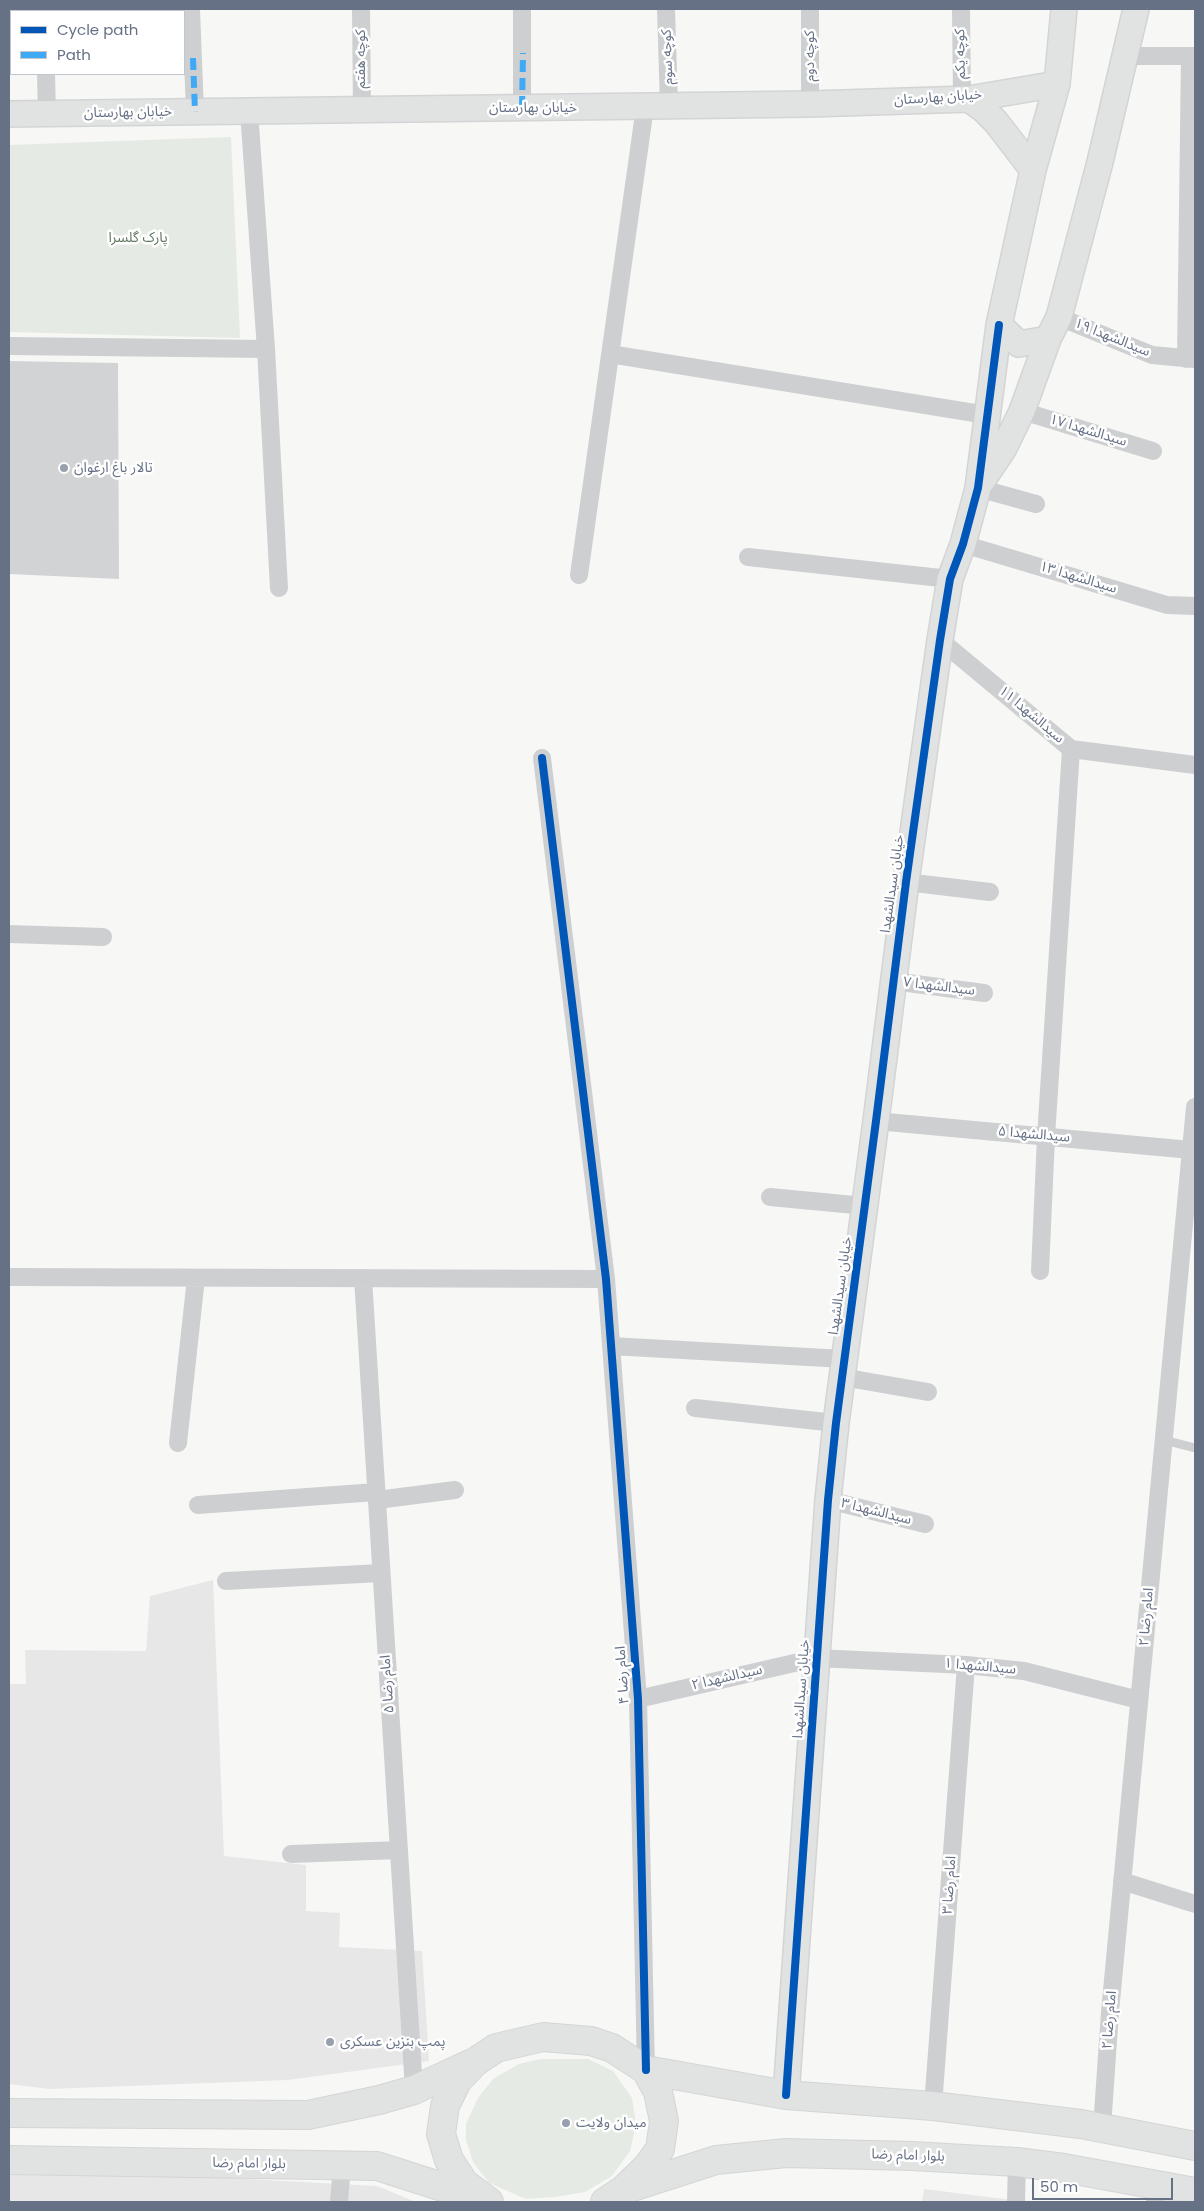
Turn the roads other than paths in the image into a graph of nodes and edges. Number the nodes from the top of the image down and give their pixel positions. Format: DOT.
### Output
graph roads {
  1 [pos="191,9"];
  2 [pos="361,9"];
  3 [pos="522,9"];
  4 [pos="666,9"];
  5 [pos="810,9"];
  6 [pos="961,9"];
  7 [pos="1064,9"];
  8 [pos="1136,9"];
  9 [pos="1125,56"];
  10 [pos="1193,56"];
  11 [pos="46,75"];
  12 [pos="1056,84"];
  13 [pos="966,99"];
  14 [pos="810,104"];
  15 [pos="657,106"];
  16 [pos="522,108"];
  17 [pos="362,109"];
  18 [pos="249,111"];
  19 [pos="195,112"];
  20 [pos="9,114"];
  21 [pos="47,114"];
  22 [pos="1033,170"];
  23 [pos="1059,316"];
  24 [pos="999,325"];
  25 [pos="1048,339"];
  26 [pos="9,346"];
  27 [pos="266,349"];
  28 [pos="610,354"];
  29 [pos="1191,359"];
  30 [pos="1022,411"];
  31 [pos="987,415"];
  32 [pos="1153,451"];
  33 [pos="978,488"];
  34 [pos="1036,504"];
  35 [pos="963,544"];
  36 [pos="748,557"];
  37 [pos="579,575"];
  38 [pos="950,578"];
  39 [pos="279,588"];
  40 [pos="1195,606"];
  41 [pos="940,640"];
  42 [pos="1071,749"];
  43 [pos="542,758"];
  44 [pos="1195,765"];
  45 [pos="906,882"];
  46 [pos="990,892"];
  47 [pos="9,934"];
  48 [pos="103,937"];
  49 [pos="893,981"];
  50 [pos="984,993"];
  51 [pos="1195,1106"];
  52 [pos="876,1121"];
  53 [pos="1046,1137"];
  54 [pos="1191,1150"];
  55 [pos="770,1196"];
  56 [pos="865,1206"];
  57 [pos="1040,1271"];
  58 [pos="9,1277"];
  59 [pos="196,1278"];
  60 [pos="363,1278"];
  61 [pos="606,1279"];
  62 [pos="611,1346"];
  63 [pos="843,1368"];
  64 [pos="928,1392"];
  65 [pos="695,1408"];
  66 [pos="836,1423"];
  67 [pos="1164,1440"];
  68 [pos="178,1443"];
  69 [pos="1195,1448"];
  70 [pos="455,1490"];
  71 [pos="377,1496"];
  72 [pos="828,1500"];
  73 [pos="198,1505"];
  74 [pos="925,1524"];
  75 [pos="381,1573"];
  76 [pos="226,1581"];
  77 [pos="816,1658"];
  78 [pos="966,1665"];
  79 [pos="638,1699"];
  80 [pos="1140,1700"];
  81 [pos="399,1850"];
  82 [pos="291,1854"];
  83 [pos="1122,1881"];
  84 [pos="1195,1904"];
  85 [pos="475,2062"];
  86 [pos="646,2070"];
  87 [pos="414,2090"];
  88 [pos="786,2095"];
  89 [pos="933,2106"];
  90 [pos="9,2113"];
  91 [pos="1102,2128"];
  92 [pos="1195,2146"];
  93 [pos="9,2160"];
  94 [pos="1018,2162"];
  95 [pos="342,2166"];
  96 [pos="1195,2192"];
  97 [pos="1155,2193"];
  98 [pos="615,2198"];
  99 [pos="487,2201"];
  100 [pos="339,2202"];
  101 [pos="1016,2202"];
  1 -- 19 [label="street"];
  2 -- 17 [label="street, کوچه هفتم"];
  3 -- 16 [label="street"];
  4 -- 15 [label="street, کوچه سوم"];
  5 -- 14 [label="street, کوچه دوم"];
  6 -- 13 [label="street, کوچه یکم"];
  7 -- 12 [label="street"];
  8 -- 9 [label="street"];
  9 -- 10 [label="street"];
  9 -- 23 [label="street"];
  10 -- 29 [label="street"];
  11 -- 21 [label="street"];
  12 -- 13 [label="street, خیابان بهارستان"];
  12 -- 22 [label="street"];
  13 -- 14 [label="street, خیابان بهارستان"];
  13 -- 22 [label="street"];
  14 -- 15 [label="street, خیابان بهارستان"];
  15 -- 16 [label="street, خیابان بهارستان"];
  15 -- 28 [label="street, کوچه سوم"];
  16 -- 17 [label="street, خیابان بهارستان"];
  17 -- 18 [label="street, خیابان بهارستان"];
  18 -- 19 [label="street, خیابان بهارستان"];
  18 -- 27 [label="street"];
  19 -- 21 [label="street, خیابان بهارستان"];
  20 -- 21 [label="street, خیابان بهارستان"];
  22 -- 24 [label="street"];
  23 -- 25 [label="street"];
  23 -- 29 [label="street, سیدالشهدا ۱۹"];
  24 -- 25 [label="street"];
  24 -- 31 [label="street"];
  25 -- 30 [label="street"];
  26 -- 27 [label="street"];
  27 -- 39 [label="street"];
  28 -- 31 [label="street"];
  28 -- 37 [label="street, کوچه سوم"];
  30 -- 32 [label="street, سیدالشهدا ۱۷"];
  30 -- 33 [label="street"];
  31 -- 33 [label="street"];
  33 -- 34 [label="street"];
  33 -- 35 [label="street, خیابان سیدالشهدا"];
  35 -- 38 [label="street, خیابان سیدالشهدا"];
  35 -- 40 [label="street, سیدالشهدا ۱۳"];
  36 -- 38 [label="street"];
  38 -- 41 [label="street, خیابان سیدالشهدا"];
  41 -- 42 [label="street, سیدالشهدا ۱۱"];
  41 -- 45 [label="street, خیابان سیدالشهدا"];
  42 -- 44 [label="street, سیدالشهدا ۱۱"];
  42 -- 53 [label="street"];
  43 -- 61 [label="street, امام رضا ۴"];
  45 -- 46 [label="street"];
  45 -- 49 [label="street, خیابان سیدالشهدا"];
  47 -- 48 [label="street"];
  49 -- 50 [label="street, سیدالشهدا ۷"];
  49 -- 52 [label="street, خیابان سیدالشهدا"];
  51 -- 54 [label="street, امام رضا ۲"];
  52 -- 53 [label="street, سیدالشهدا ۵"];
  52 -- 56 [label="street, خیابان سیدالشهدا"];
  53 -- 54 [label="street, سیدالشهدا ۵"];
  53 -- 57 [label="street"];
  54 -- 67 [label="street, امام رضا ۲"];
  55 -- 56 [label="street"];
  56 -- 63 [label="street, خیابان سیدالشهدا"];
  58 -- 59 [label="street"];
  59 -- 60 [label="street"];
  59 -- 68 [label="street"];
  60 -- 61 [label="street"];
  60 -- 71 [label="street, امام رضا ۵"];
  61 -- 62 [label="street, امام رضا ۴"];
  62 -- 63 [label="street"];
  62 -- 79 [label="street, امام رضا ۴"];
  63 -- 64 [label="street"];
  63 -- 66 [label="street, خیابان سیدالشهدا"];
  65 -- 66 [label="street"];
  66 -- 72 [label="street, خیابان سیدالشهدا"];
  67 -- 69 [label="lane"];
  67 -- 80 [label="street, امام رضا ۲"];
  70 -- 71 [label="street"];
  71 -- 73 [label="street"];
  71 -- 75 [label="street, امام رضا ۵"];
  72 -- 74 [label="street, سیدالشهدا ۳"];
  72 -- 77 [label="street, خیابان سیدالشهدا"];
  75 -- 76 [label="street"];
  75 -- 81 [label="street, امام رضا ۵"];
  77 -- 78 [label="street, سیدالشهدا ۱"];
  77 -- 79 [label="street, سیدالشهدا ۲"];
  77 -- 88 [label="street, خیابان سیدالشهدا"];
  78 -- 80 [label="street, سیدالشهدا ۱"];
  78 -- 89 [label="street, امام رضا ۳"];
  79 -- 86 [label="street, امام رضا ۴"];
  80 -- 83 [label="street, امام رضا ۲"];
  81 -- 82 [label="street"];
  81 -- 87 [label="street, امام رضا ۵"];
  83 -- 84 [label="street"];
  83 -- 91 [label="street, امام رضا ۲"];
  85 -- 86 [label="main road"];
  85 -- 87 [label="main road"];
  85 -- 99 [label="main road"];
  86 -- 88 [label="main road"];
  86 -- 98 [label="main road"];
  87 -- 90 [label="main road"];
  88 -- 89 [label="main road"];
  89 -- 91 [label="main road"];
  91 -- 92 [label="main road"];
  93 -- 95 [label="main road, بلوار امام رضا"];
  94 -- 97 [label="main road, بلوار امام رضا"];
  94 -- 98 [label="main road, بلوار امام رضا"];
  94 -- 101 [label="street"];
  95 -- 99 [label="main road, بلوار امام رضا"];
  95 -- 100 [label="street"];
  96 -- 97 [label="main road, بلوار امام رضا"];
}
